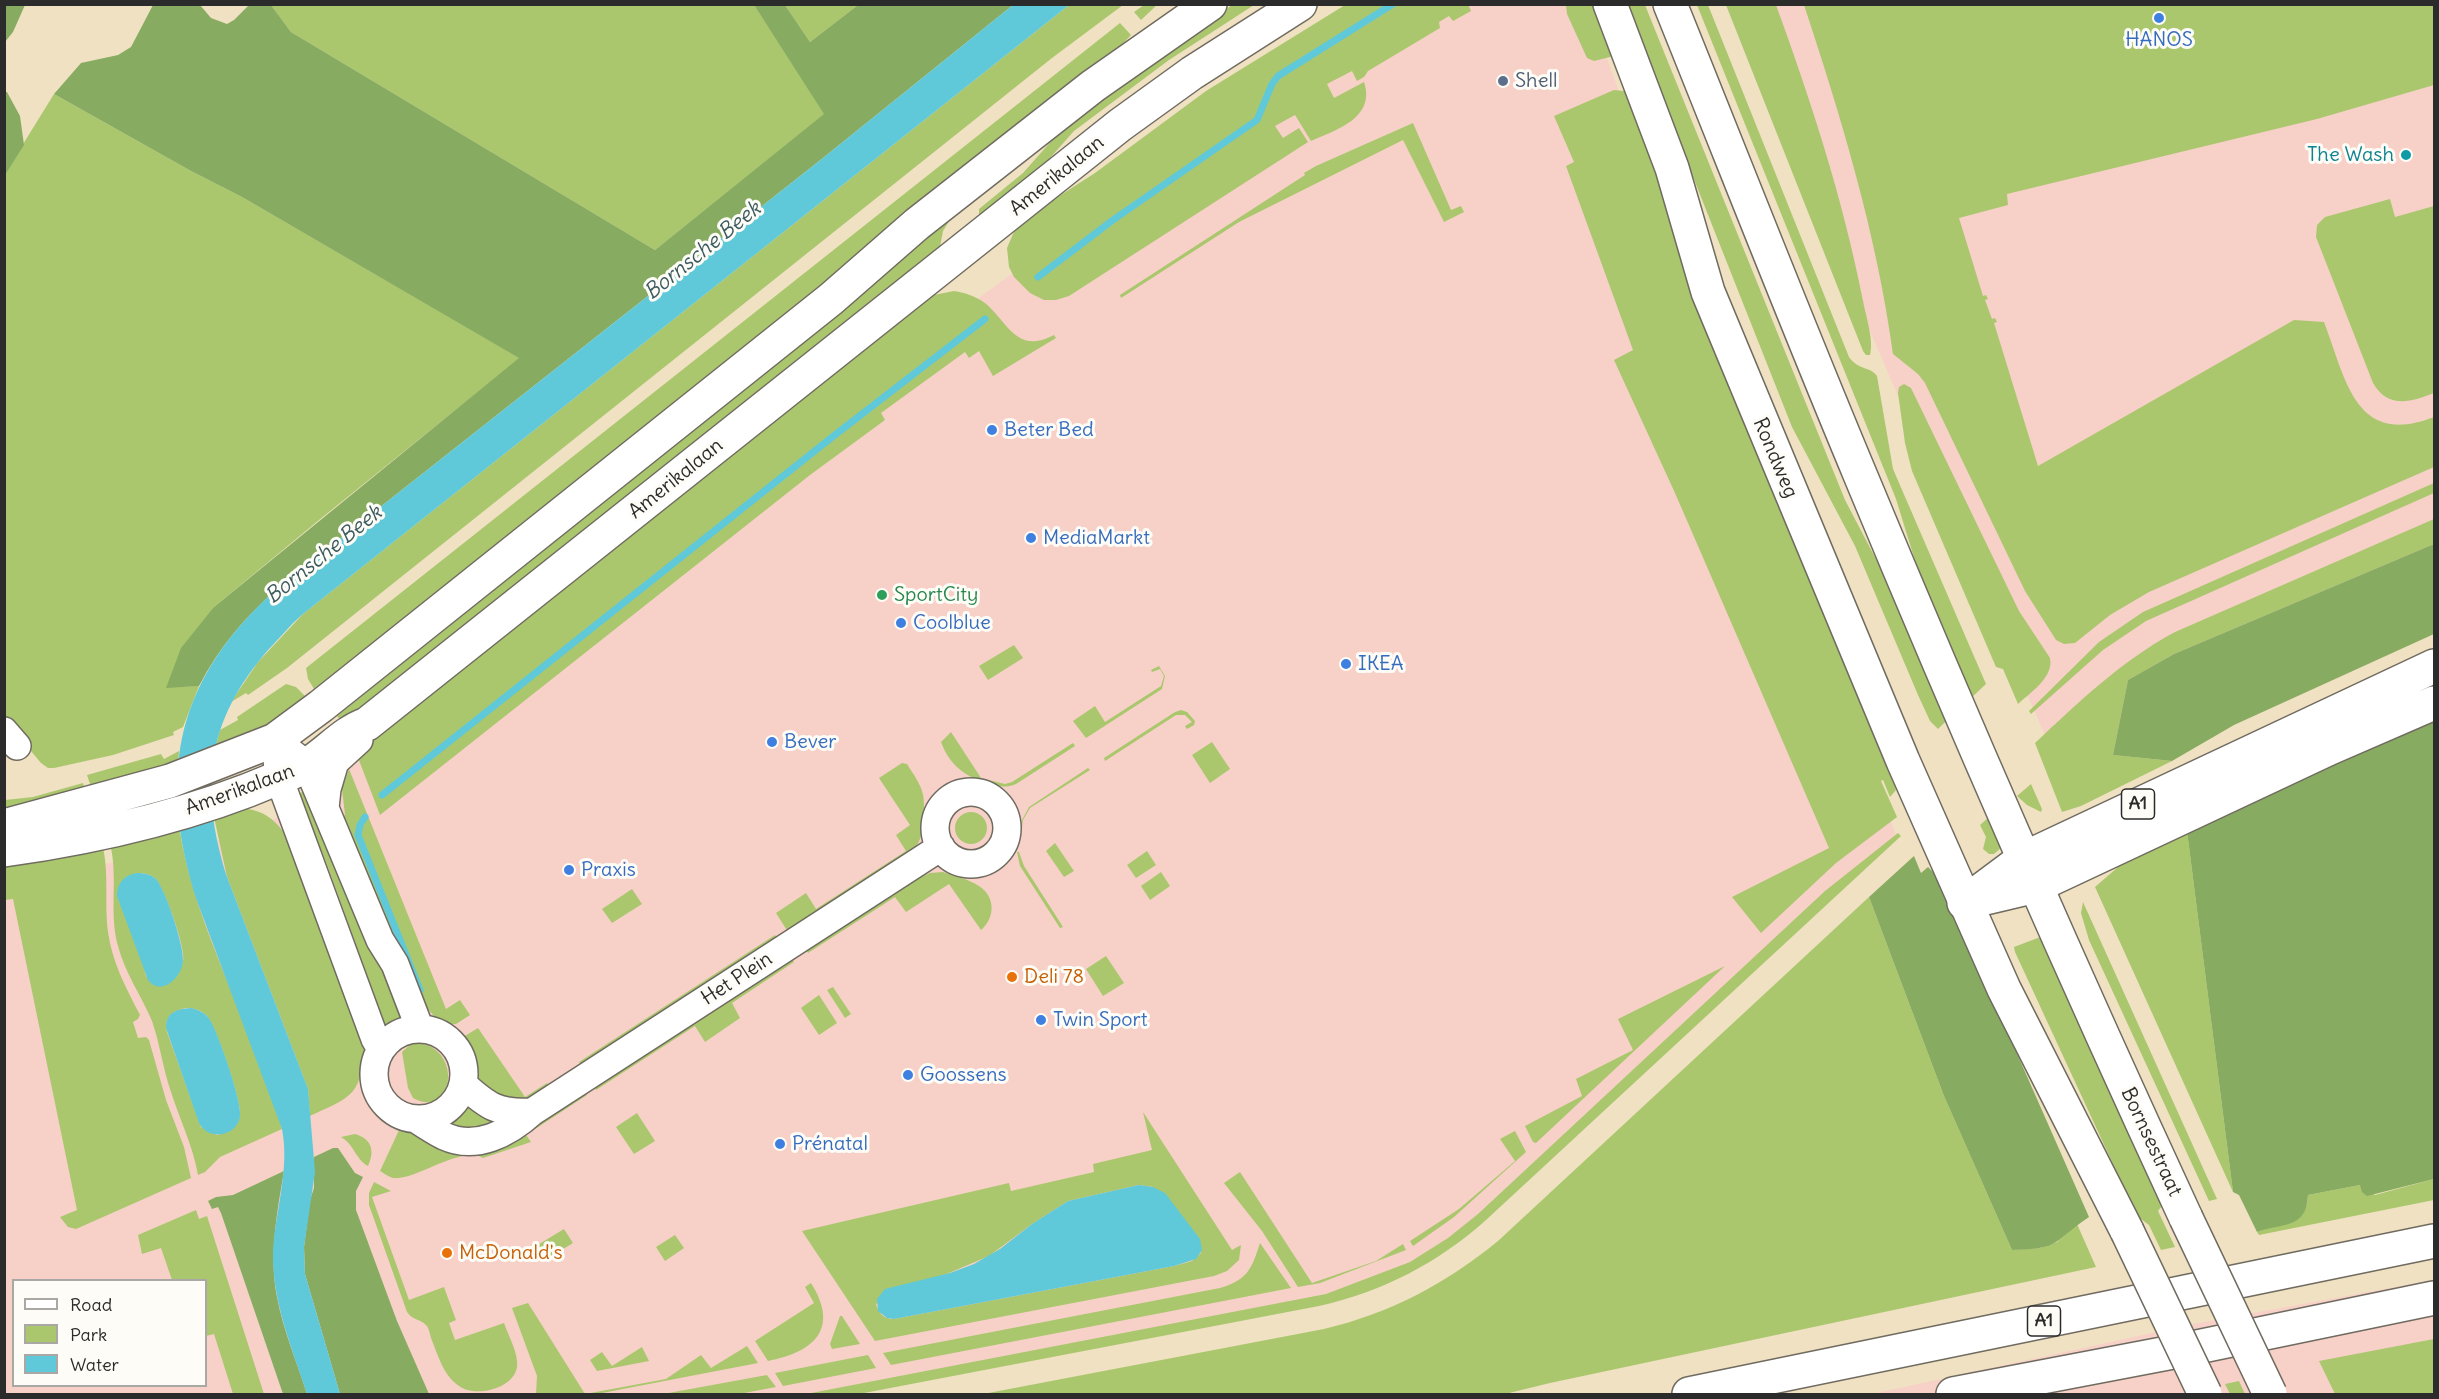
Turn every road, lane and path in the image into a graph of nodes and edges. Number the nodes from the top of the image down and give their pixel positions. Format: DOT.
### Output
graph roads {
  1 [pos="1210,4"];
  2 [pos="1300,4"];
  3 [pos="1610,4"];
  4 [pos="1670,4"];
  5 [pos="1060,111"];
  6 [pos="964,250"];
  7 [pos="2434,666"];
  8 [pos="2434,702"];
  9 [pos="367,724"];
  10 [pos="275,740"];
  11 [pos="293,772"];
  12 [pos="325,808"];
  13 [pos="4,826"];
  14 [pos="941,847"];
  15 [pos="4,850"];
  16 [pos="2030,873"];
  17 [pos="1964,903"];
  18 [pos="420,1029"];
  19 [pos="381,1049"];
  20 [pos="463,1084"];
  21 [pos="532,1112"];
  22 [pos="416,1119"];
  23 [pos="2434,1236"];
  24 [pos="2434,1241"];
  25 [pos="2399,1247"];
  26 [pos="2434,1298"];
  27 [pos="2173,1352"];
  28 [pos="1689,1395"];
  29 [pos="1953,1395"];
  30 [pos="2047,1395"];
  31 [pos="2205,1395"];
  32 [pos="2270,1395"];
  1 -- 5 [label="main road, Amerikalaan"];
  2 -- 6 [label="main road, Amerikalaan"];
  3 -- 17 [label="main road, Rondweg"];
  4 -- 16 [label="main road"];
  5 -- 6 [label="main road"];
  5 -- 10 [label="main road, Amerikalaan"];
  6 -- 9 [label="main road, Amerikalaan"];
  7 -- 16 [label="main road, A1"];
  8 -- 16 [label="main road, A1"];
  9 -- 11 [label="main road, Amerikalaan"];
  9 -- 12 [label="street"];
  10 -- 11 [label="street"];
  10 -- 13 [label="main road, Amerikalaan"];
  11 -- 12 [label="street"];
  11 -- 15 [label="main road, Amerikalaan"];
  11 -- 19 [label="street"];
  12 -- 18 [label="street"];
  14 -- 21 [label="street, Het Plein"];
  16 -- 17 [label="main road"];
  16 -- 32 [label="main road, Bornsestraat, bridge"];
  17 -- 31 [label="main road, bridge"];
  18 -- 19 [label="street"];
  18 -- 20 [label="street"];
  19 -- 22 [label="street"];
  20 -- 21 [label="street"];
  20 -- 22 [label="street"];
  21 -- 22 [label="street, Het Plein"];
  23 -- 25 [label="main road, A1"];
  24 -- 25 [label="main road, A1"];
  25 -- 28 [label="main road, A1"];
  26 -- 27 [label="main road"];
  27 -- 29 [label="main road"];
  27 -- 30 [label="main road"];
}
